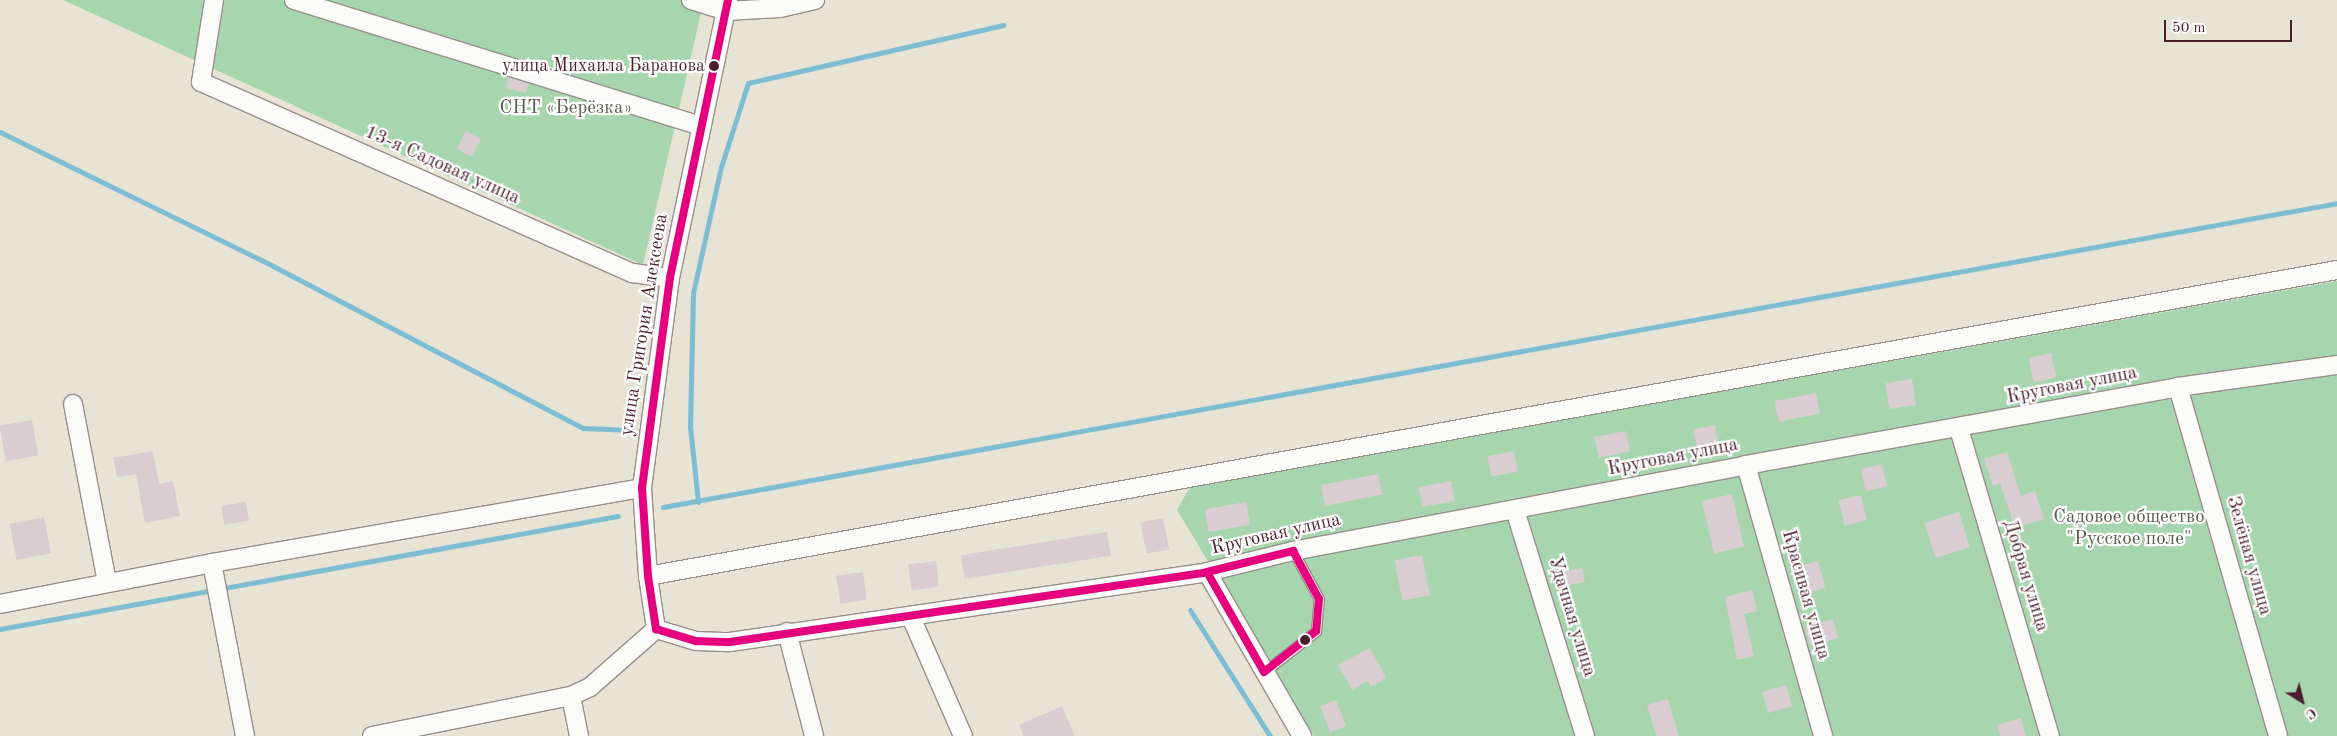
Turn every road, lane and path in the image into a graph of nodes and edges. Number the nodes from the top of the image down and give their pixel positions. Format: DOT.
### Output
graph roads {
  1 [pos="214,0"];
  2 [pos="294,0"];
  3 [pos="691,0"];
  4 [pos="815,0"];
  5 [pos="727,5"];
  6 [pos="702,126"];
  7 [pos="2337,270"];
  8 [pos="670,278"];
  9 [pos="2337,365"];
  10 [pos="2178,387"];
  11 [pos="73,404"];
  12 [pos="1958,429"];
  13 [pos="1746,465"];
  14 [pos="642,488"];
  15 [pos="1515,510"];
  16 [pos="1293,551"];
  17 [pos="212,563"];
  18 [pos="1207,572"];
  19 [pos="648,576"];
  20 [pos="107,583"];
  21 [pos="0,604"];
  22 [pos="911,617"];
  23 [pos="656,629"];
  24 [pos="787,632"];
  25 [pos="1264,672"];
  26 [pos="571,696"];
  27 [pos="245,736"];
  28 [pos="372,736"];
  29 [pos="579,736"];
  30 [pos="814,736"];
  31 [pos="963,736"];
  32 [pos="1302,736"];
  33 [pos="1585,736"];
  34 [pos="1823,736"];
  35 [pos="2050,736"];
  36 [pos="2278,736"];
  1 -- 8 [label="street, 13-я Садовая улица"];
  2 -- 6 [label="street"];
  3 -- 5 [label="street"];
  4 -- 5 [label="street"];
  5 -- 6 [label="street, улица Григория Алексеева"];
  6 -- 8 [label="street, улица Григория Алексеева"];
  7 -- 19 [label="street"];
  8 -- 14 [label="street, улица Григория Алексеева"];
  9 -- 10 [label="street, Круговая улица"];
  10 -- 12 [label="street, Круговая улица"];
  10 -- 36 [label="street, Зелёная улица"];
  11 -- 20 [label="street"];
  12 -- 13 [label="street, Круговая улица"];
  12 -- 35 [label="street, Добрая улица"];
  13 -- 15 [label="street, Круговая улица"];
  13 -- 34 [label="street, Красивая улица"];
  14 -- 17 [label="street"];
  14 -- 19 [label="street, улица Григория Алексеева"];
  15 -- 16 [label="street, Круговая улица"];
  15 -- 33 [label="street, Удачная улица"];
  16 -- 18 [label="street, Круговая улица"];
  16 -- 25 [label="lane"];
  17 -- 20 [label="street"];
  17 -- 27 [label="street"];
  18 -- 22 [label="street"];
  18 -- 25 [label="street, Круговая улица"];
  19 -- 23 [label="street, улица Григория Алексеева"];
  20 -- 21 [label="street"];
  22 -- 24 [label="street"];
  22 -- 31 [label="street"];
  23 -- 24 [label="street"];
  23 -- 26 [label="street"];
  24 -- 30 [label="street"];
  25 -- 32 [label="street, Круговая улица"];
  26 -- 28 [label="street"];
  26 -- 29 [label="street"];
}
